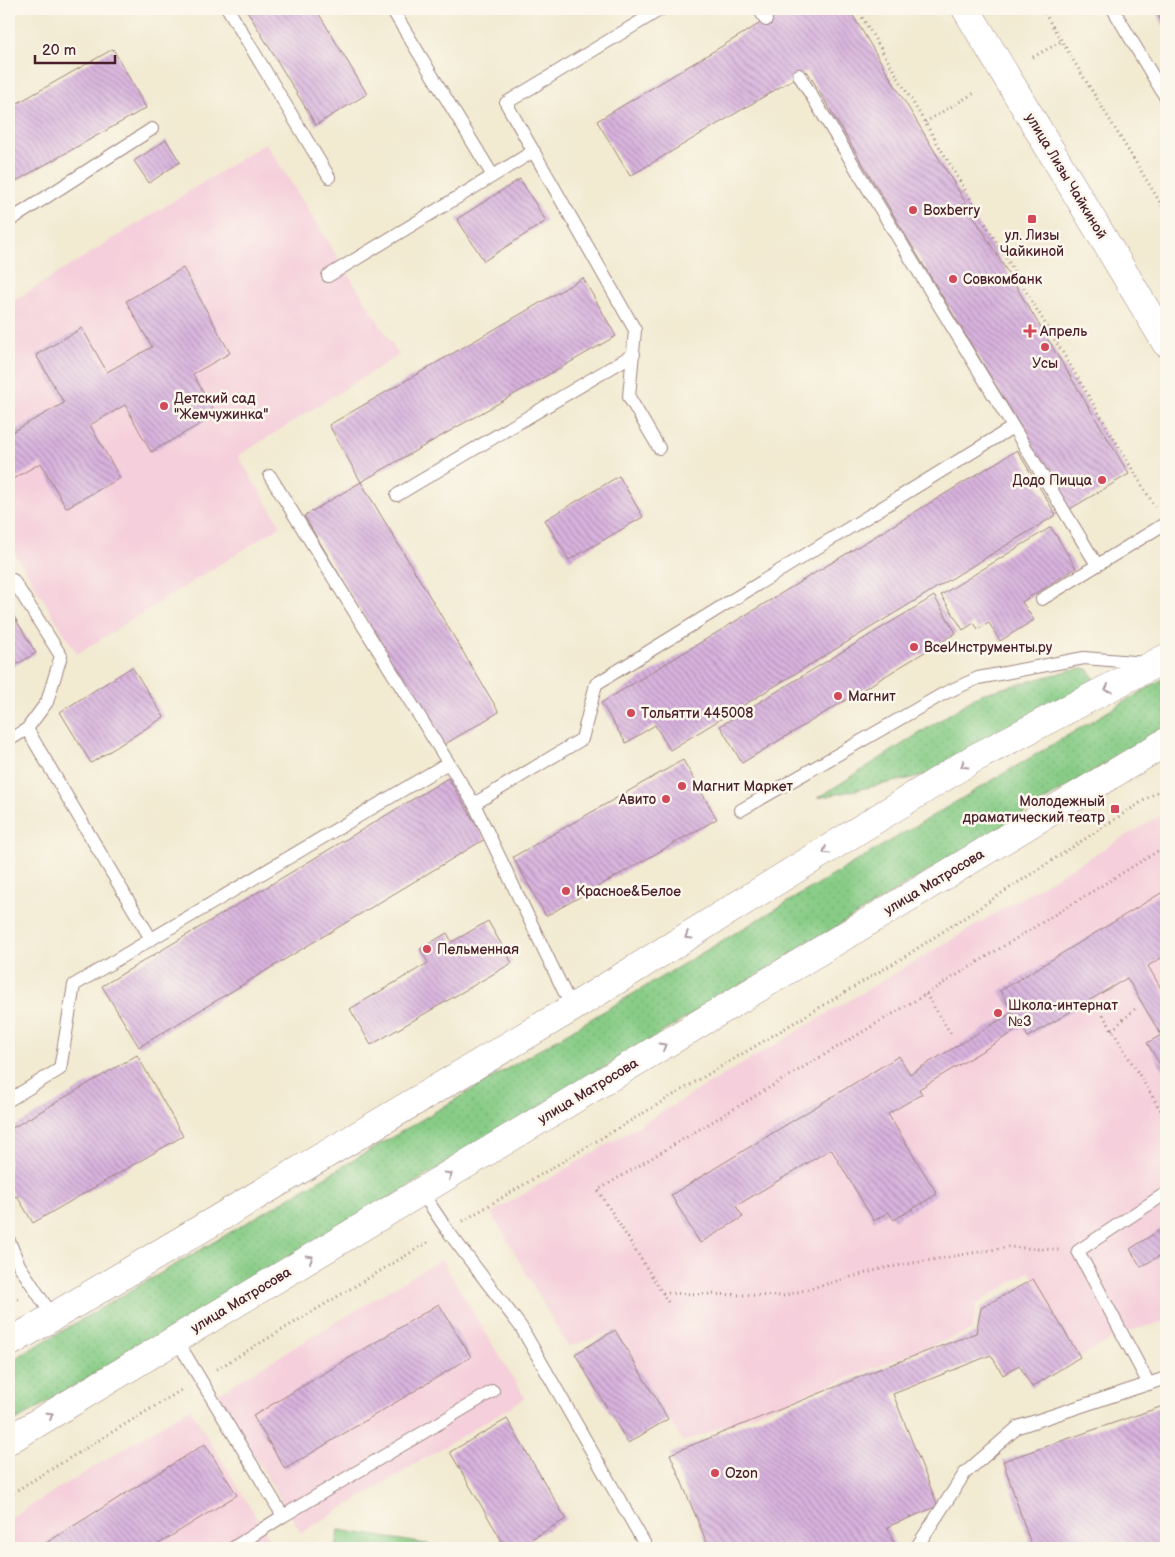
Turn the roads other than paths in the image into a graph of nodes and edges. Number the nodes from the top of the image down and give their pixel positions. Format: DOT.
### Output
graph roads {
  1 [pos="228,9"];
  2 [pos="392,9"];
  3 [pos="662,9"];
  4 [pos="966,9"];
  5 [pos="1114,9"];
  6 [pos="799,75"];
  7 [pos="1166,98"];
  8 [pos="152,129"];
  9 [pos="534,151"];
  10 [pos="493,176"];
  11 [pos="329,177"];
  12 [pos="9,222"];
  13 [pos="328,276"];
  14 [pos="1164,336"];
  15 [pos="634,354"];
  16 [pos="1012,426"];
  17 [pos="659,448"];
  18 [pos="270,476"];
  19 [pos="397,495"];
  20 [pos="1164,524"];
  21 [pos="1097,565"];
  22 [pos="10,578"];
  23 [pos="1042,599"];
  24 [pos="1161,661"];
  25 [pos="26,729"];
  26 [pos="9,740"];
  27 [pos="1166,742"];
  28 [pos="448,763"];
  29 [pos="474,804"];
  30 [pos="741,810"];
  31 [pos="151,939"];
  32 [pos="572,1008"];
  33 [pos="9,1100"];
  34 [pos="421,1191"];
  35 [pos="1166,1193"];
  36 [pos="9,1241"];
  37 [pos="53,1317"];
  38 [pos="176,1339"];
  39 [pos="9,1343"];
  40 [pos="1166,1378"];
  41 [pos="1149,1384"];
  42 [pos="493,1390"];
  43 [pos="9,1440"];
  44 [pos="283,1516"];
  45 [pos="233,1548"];
  46 [pos="647,1548"];
  47 [pos="916,1548"];
  1 -- 11 [label="lane"];
  2 -- 10 [label="lane"];
  3 -- 9 [label="lane"];
  4 -- 14 [label="main road, улица Лизы Чайкиной"];
  5 -- 7 [label="lane"];
  6 -- 16 [label="lane"];
  8 -- 12 [label="lane"];
  9 -- 10 [label="lane"];
  9 -- 15 [label="lane"];
  10 -- 13 [label="lane"];
  15 -- 17 [label="lane"];
  15 -- 19 [label="lane"];
  16 -- 21 [label="lane"];
  16 -- 29 [label="lane"];
  18 -- 28 [label="lane"];
  20 -- 21 [label="lane"];
  21 -- 23 [label="lane"];
  22 -- 25 [label="lane"];
  24 -- 30 [label="lane"];
  24 -- 32 [label="main road, one-way"];
  25 -- 26 [label="lane"];
  25 -- 31 [label="lane"];
  34 -- 27 [label="main road, улица Матросова, one-way"];
  28 -- 29 [label="lane"];
  28 -- 31 [label="lane"];
  29 -- 32 [label="lane"];
  31 -- 33 [label="lane"];
  32 -- 37 [label="main road"];
  38 -- 34 [label="main road, улица Матросова, one-way"];
  34 -- 46 [label="lane"];
  35 -- 41 [label="lane"];
  36 -- 37 [label="lane"];
  37 -- 39 [label="main road"];
  43 -- 38 [label="main road, улица Матросова, one-way"];
  38 -- 44 [label="lane"];
  40 -- 41 [label="lane"];
  41 -- 47 [label="lane"];
  42 -- 44 [label="lane"];
  44 -- 45 [label="lane"];
}
